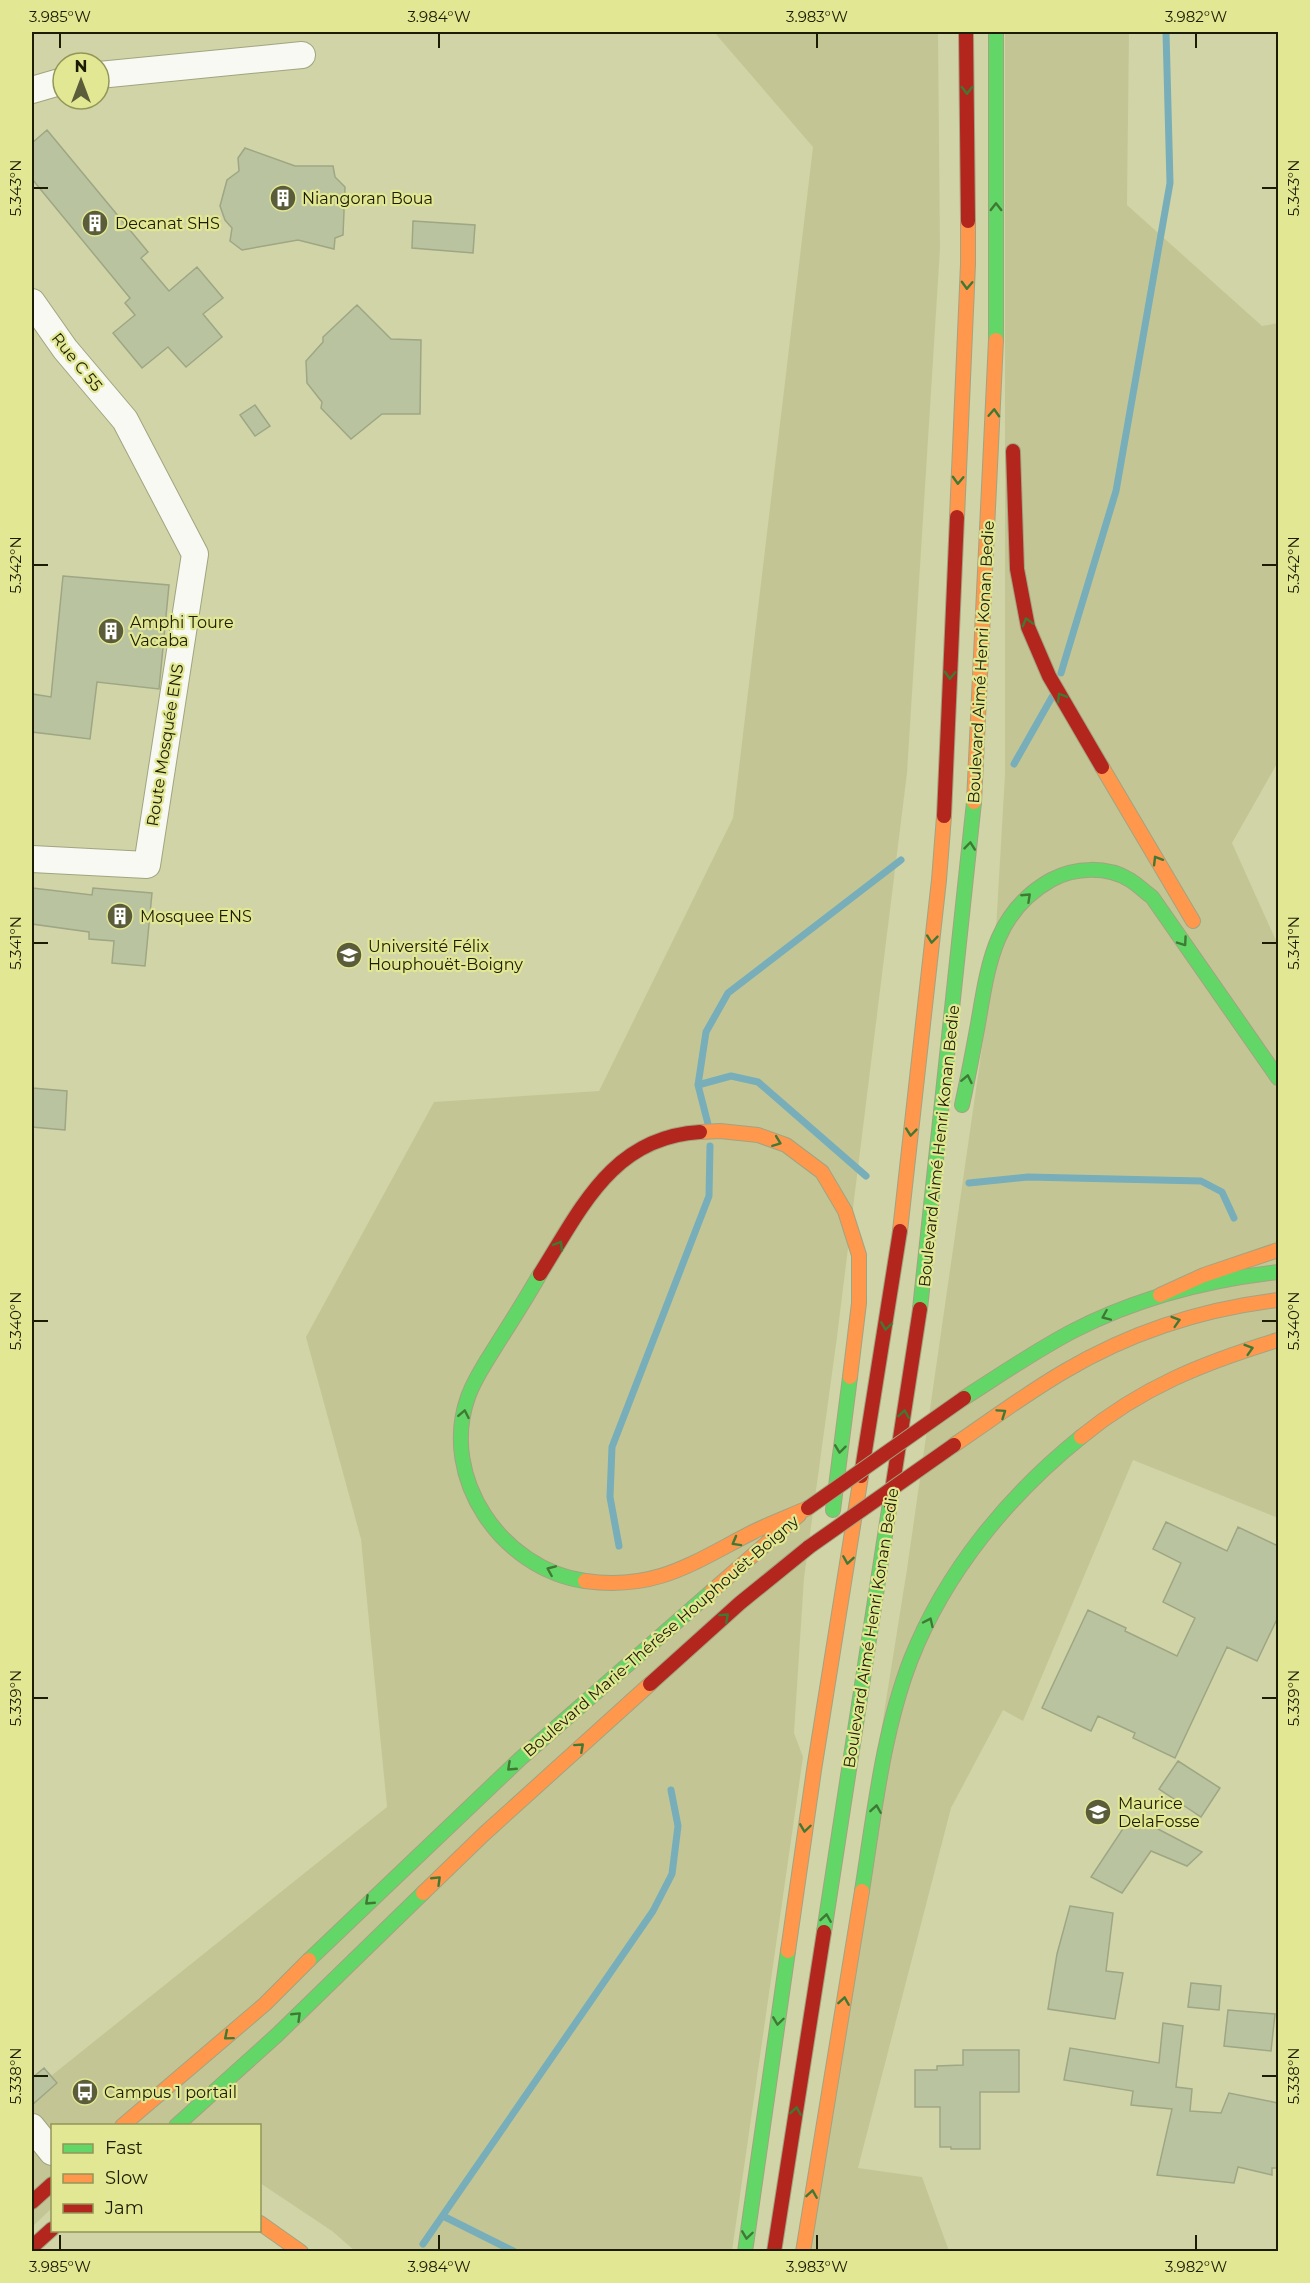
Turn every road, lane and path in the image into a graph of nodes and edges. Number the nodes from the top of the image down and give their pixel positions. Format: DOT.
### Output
graph roads {
  1 [pos="966,32"];
  2 [pos="996,32"];
  3 [pos="302,55"];
  4 [pos="111,74"];
  5 [pos="51,84"];
  6 [pos="32,90"];
  7 [pos="32,302"];
  8 [pos="996,371"];
  9 [pos="1009,400"];
  10 [pos="125,420"];
  11 [pos="1013,440"];
  12 [pos="32,859"];
  13 [pos="1201,934"];
  14 [pos="1278,1078"];
  15 [pos="959,1119"];
  16 [pos="949,1165"];
  17 [pos="1278,1250"];
  18 [pos="1278,1272"];
  19 [pos="925,1280"];
  20 [pos="1160,1295"];
  21 [pos="1278,1300"];
  22 [pos="1278,1340"];
  23 [pos="808,1508"];
  24 [pos="827,1553"];
  25 [pos="807,1731"];
  26 [pos="814,1770"];
  27 [pos="124,2124"];
  28 [pos="178,2124"];
  29 [pos="32,2127"];
  30 [pos="51,2151"];
  31 [pos="51,2185"];
  32 [pos="32,2202"];
  33 [pos="261,2224"];
  34 [pos="51,2230"];
  35 [pos="32,2247"];
  36 [pos="301,2252"];
  37 [pos="745,2252"];
  38 [pos="774,2252"];
  39 [pos="803,2252"];
  1 -- 26 [label="main road, Boulevard Aimé Henri Konan Bedie, one-way"];
  8 -- 2 [label="main road, Boulevard Aimé Henri Konan Bedie, one-way"];
  3 -- 4 [label="street"];
  5 -- 6 [label="street"];
  7 -- 10 [label="street, Rue C 55"];
  8 -- 9 [label="main road"];
  19 -- 8 [label="main road, Boulevard Aimé Henri Konan Bedie, one-way"];
  10 -- 12 [label="street, Route Mosquée ENS"];
  13 -- 11 [label="main road, one-way"];
  15 -- 14 [label="main road, one-way"];
  16 -- 19 [label="main road"];
  17 -- 20 [label="main road"];
  18 -- 20 [label="main road, Boulevard Marie-Thérèse Houphouët-Boigny"];
  38 -- 19 [label="main road, Boulevard Aimé Henri Konan Bedie, one-way"];
  20 -- 23 [label="main road, Boulevard Marie-Thérèse Houphouët-Boigny, one-way, bridge"];
  28 -- 21 [label="main road, Boulevard Marie-Thérèse Houphouët-Boigny, one-way, bridge"];
  39 -- 22 [label="main road, one-way"];
  23 -- 24 [label="main road, one-way"];
  23 -- 27 [label="main road, Boulevard Marie-Thérèse Houphouët-Boigny, one-way"];
  25 -- 26 [label="main road"];
  26 -- 37 [label="main road, Boulevard Aimé Henri Konan Bedie, one-way"];
  29 -- 30 [label="street"];
  31 -- 32 [label="main road"];
  33 -- 36 [label="main road"];
  34 -- 35 [label="main road"];
}
